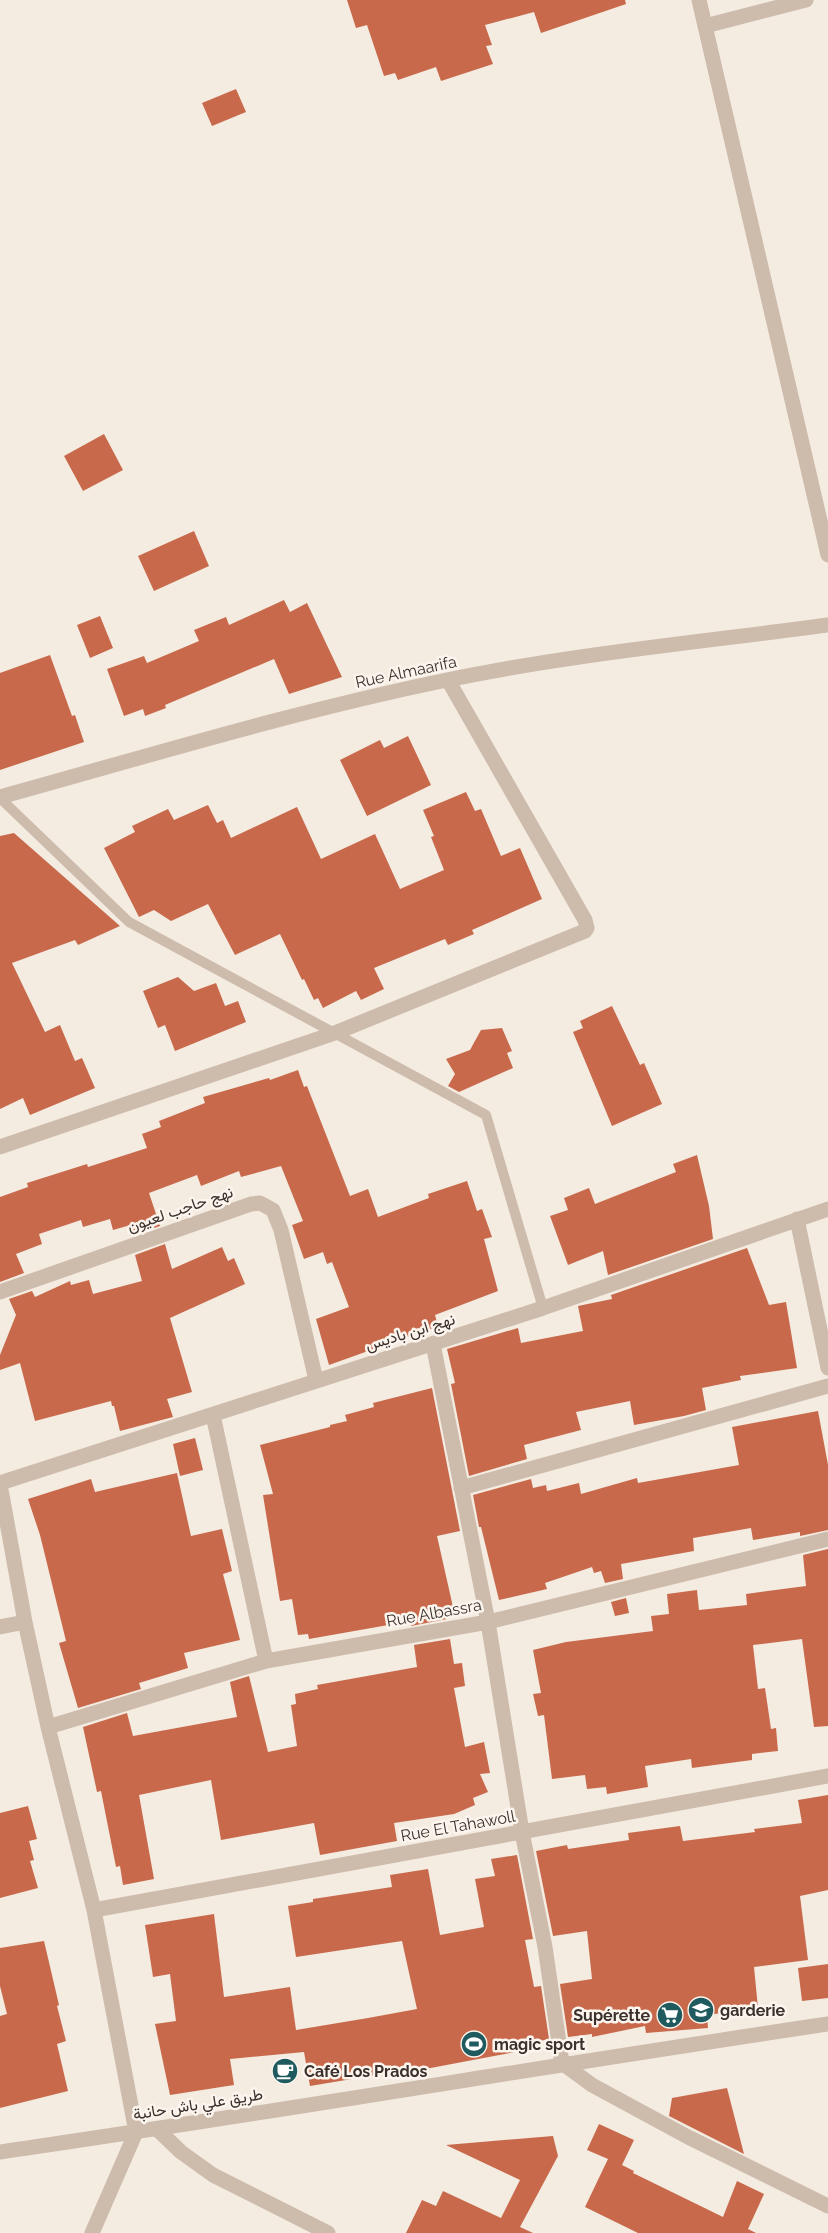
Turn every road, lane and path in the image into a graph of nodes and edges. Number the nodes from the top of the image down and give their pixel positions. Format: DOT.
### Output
graph roads {
  1 [pos="699,0"];
  2 [pos="806,0"];
  3 [pos="705,26"];
  4 [pos="828,555"];
  5 [pos="828,625"];
  6 [pos="448,680"];
  7 [pos="0,798"];
  8 [pos="335,1033"];
  9 [pos="0,1147"];
  10 [pos="828,1209"];
  11 [pos="797,1219"];
  12 [pos="0,1292"];
  13 [pos="543,1308"];
  14 [pos="433,1344"];
  15 [pos="828,1368"];
  16 [pos="316,1380"];
  17 [pos="828,1386"];
  18 [pos="213,1415"];
  19 [pos="0,1484"];
  20 [pos="461,1488"];
  21 [pos="828,1539"];
  22 [pos="25,1622"];
  23 [pos="488,1622"];
  24 [pos="0,1627"];
  25 [pos="267,1661"];
  26 [pos="48,1727"];
  27 [pos="828,1776"];
  28 [pos="522,1832"];
  29 [pos="94,1910"];
  30 [pos="828,2024"];
  31 [pos="562,2063"];
  32 [pos="157,2128"];
  33 [pos="136,2132"];
  34 [pos="0,2152"];
  35 [pos="828,2206"];
  36 [pos="92,2233"];
  37 [pos="328,2233"];
  1 -- 3 [label="street"];
  2 -- 3 [label="street"];
  3 -- 4 [label="street"];
  5 -- 6 [label="street, Rue Almaarifa"];
  6 -- 7 [label="street, Rue Almaarifa"];
  6 -- 8 [label="street"];
  7 -- 8 [label="lane"];
  8 -- 9 [label="street"];
  8 -- 13 [label="lane"];
  10 -- 11 [label="street, نهج ابن باديس"];
  11 -- 13 [label="street, نهج ابن باديس"];
  11 -- 15 [label="street"];
  12 -- 16 [label="street, نهج حاجب لعيون"];
  13 -- 14 [label="street, نهج ابن باديس"];
  14 -- 16 [label="street, نهج ابن باديس"];
  14 -- 20 [label="street"];
  16 -- 18 [label="street, نهج ابن باديس"];
  17 -- 20 [label="street"];
  18 -- 19 [label="street, نهج ابن باديس"];
  18 -- 25 [label="street"];
  19 -- 22 [label="street"];
  20 -- 23 [label="street"];
  21 -- 23 [label="street, Rue Albassra"];
  22 -- 24 [label="street"];
  22 -- 26 [label="street"];
  23 -- 25 [label="street, Rue Albassra"];
  23 -- 28 [label="street"];
  25 -- 26 [label="street, Rue Albassra"];
  26 -- 29 [label="street"];
  27 -- 28 [label="street, Rue El Tahawoll"];
  28 -- 29 [label="street, Rue El Tahawoll"];
  28 -- 31 [label="street"];
  29 -- 33 [label="street"];
  30 -- 31 [label="street, طريق علي باش حانبة"];
  31 -- 32 [label="street, طريق علي باش حانبة"];
  31 -- 35 [label="street"];
  32 -- 33 [label="street, طريق علي باش حانبة"];
  32 -- 37 [label="street"];
  33 -- 34 [label="street, طريق علي باش حانبة"];
  33 -- 36 [label="street"];
}
